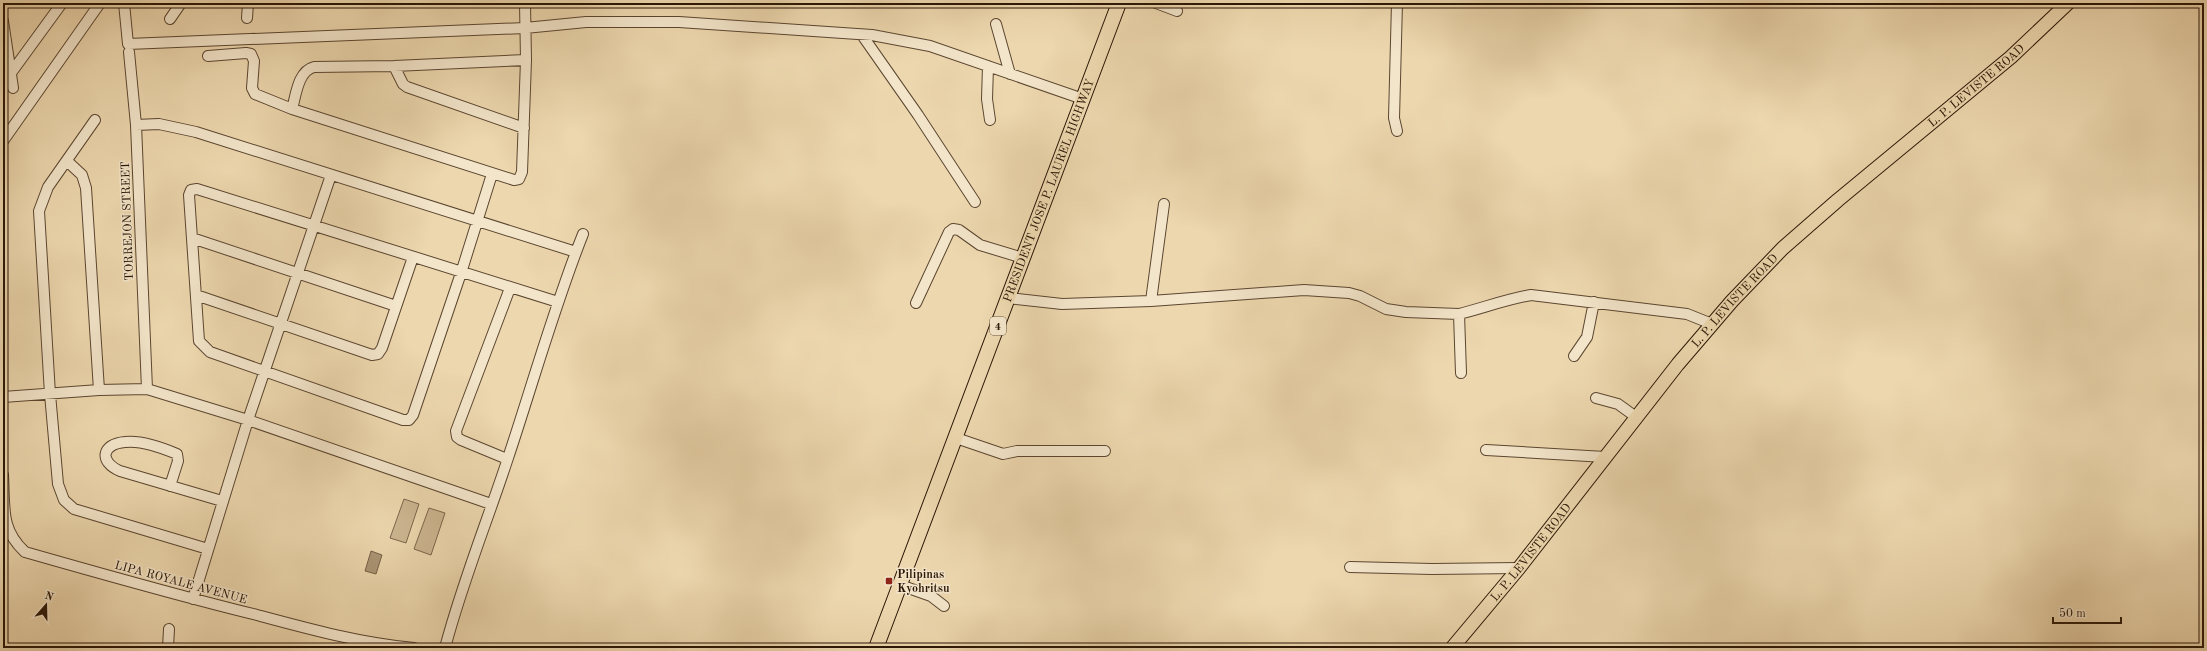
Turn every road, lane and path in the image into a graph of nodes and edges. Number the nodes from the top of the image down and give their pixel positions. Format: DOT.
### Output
graph roads {
  1 [pos="62,3"];
  2 [pos="100,3"];
  3 [pos="124,3"];
  4 [pos="181,3"];
  5 [pos="248,3"];
  6 [pos="525,3"];
  7 [pos="1119,3"];
  8 [pos="1156,3"];
  9 [pos="1397,3"];
  10 [pos="2068,3"];
  11 [pos="1177,11"];
  12 [pos="247,18"];
  13 [pos="170,19"];
  14 [pos="3,21"];
  15 [pos="996,24"];
  16 [pos="526,28"];
  17 [pos="862,35"];
  18 [pos="129,48"];
  19 [pos="208,56"];
  20 [pos="526,60"];
  21 [pos="394,66"];
  22 [pos="988,66"];
  23 [pos="11,73"];
  24 [pos="1010,74"];
  25 [pos="14,88"];
  26 [pos="1083,99"];
  27 [pos="292,109"];
  28 [pos="95,120"];
  29 [pos="990,120"];
  30 [pos="136,125"];
  31 [pos="524,128"];
  32 [pos="1397,131"];
  33 [pos="3,141"];
  34 [pos="66,161"];
  35 [pos="492,174"];
  36 [pos="331,175"];
  37 [pos="975,202"];
  38 [pos="1164,204"];
  39 [pos="478,222"];
  40 [pos="315,227"];
  41 [pos="583,234"];
  42 [pos="192,238"];
  43 [pos="576,252"];
  44 [pos="412,257"];
  45 [pos="1023,258"];
  46 [pos="299,273"];
  47 [pos="461,273"];
  48 [pos="510,288"];
  49 [pos="196,295"];
  50 [pos="1008,298"];
  51 [pos="1151,301"];
  52 [pos="558,302"];
  53 [pos="1594,302"];
  54 [pos="916,303"];
  55 [pos="396,306"];
  56 [pos="1460,314"];
  57 [pos="282,324"];
  58 [pos="1712,324"];
  59 [pos="1574,356"];
  60 [pos="264,372"];
  61 [pos="1461,373"];
  62 [pos="147,389"];
  63 [pos="99,390"];
  64 [pos="50,394"];
  65 [pos="3,397"];
  66 [pos="1596,398"];
  67 [pos="1636,417"];
  68 [pos="248,420"];
  69 [pos="956,438"];
  70 [pos="1486,450"];
  71 [pos="1105,451"];
  72 [pos="1605,457"];
  73 [pos="508,459"];
  74 [pos="3,475"];
  75 [pos="170,486"];
  76 [pos="222,501"];
  77 [pos="491,504"];
  78 [pos="208,549"];
  79 [pos="1350,567"];
  80 [pos="1519,568"];
  81 [pos="900,585"];
  82 [pos="193,599"];
  83 [pos="944,606"];
  84 [pos="169,629"];
  85 [pos="168,648"];
  86 [pos="414,648"];
  87 [pos="445,648"];
  88 [pos="876,648"];
  89 [pos="1452,648"];
  1 -- 23 [label="street"];
  2 -- 33 [label="street"];
  3 -- 18 [label="street, TORREJON STREET"];
  4 -- 13 [label="street"];
  5 -- 12 [label="street"];
  6 -- 16 [label="street"];
  7 -- 26 [label="highway, PRESIDENT JOSE P. LAUREL HIGHWAY / 4"];
  8 -- 11 [label="street"];
  9 -- 32 [label="street"];
  10 -- 58 [label="main road, L. P. LEVISTE ROAD"];
  14 -- 23 [label="street"];
  15 -- 24 [label="street"];
  16 -- 17 [label="street"];
  16 -- 18 [label="street"];
  16 -- 20 [label="street"];
  17 -- 22 [label="street"];
  17 -- 37 [label="street"];
  18 -- 30 [label="street, TORREJON STREET"];
  19 -- 27 [label="street"];
  20 -- 21 [label="street"];
  20 -- 31 [label="street"];
  21 -- 27 [label="street"];
  21 -- 31 [label="street"];
  22 -- 24 [label="street"];
  22 -- 29 [label="street"];
  23 -- 25 [label="street"];
  24 -- 26 [label="street"];
  26 -- 45 [label="highway, PRESIDENT JOSE P. LAUREL HIGHWAY / 4"];
  27 -- 35 [label="street"];
  28 -- 34 [label="street"];
  30 -- 36 [label="street"];
  30 -- 62 [label="street, TORREJON STREET"];
  31 -- 35 [label="street"];
  34 -- 63 [label="street"];
  34 -- 64 [label="street"];
  35 -- 39 [label="street"];
  36 -- 39 [label="street"];
  36 -- 40 [label="street"];
  38 -- 51 [label="street"];
  39 -- 43 [label="street"];
  39 -- 47 [label="street"];
  40 -- 42 [label="street"];
  40 -- 44 [label="street"];
  40 -- 46 [label="street"];
  41 -- 43 [label="street"];
  42 -- 46 [label="street"];
  42 -- 49 [label="street"];
  43 -- 52 [label="street"];
  44 -- 47 [label="street"];
  44 -- 55 [label="street"];
  45 -- 50 [label="highway, PRESIDENT JOSE P. LAUREL HIGHWAY / 4"];
  45 -- 54 [label="street"];
  46 -- 55 [label="street"];
  46 -- 57 [label="street"];
  47 -- 48 [label="street"];
  47 -- 60 [label="street"];
  48 -- 52 [label="street"];
  48 -- 73 [label="street"];
  49 -- 57 [label="street"];
  49 -- 60 [label="street"];
  50 -- 51 [label="street"];
  50 -- 69 [label="highway, PRESIDENT JOSE P. LAUREL HIGHWAY / 4"];
  51 -- 56 [label="street"];
  52 -- 73 [label="street"];
  53 -- 56 [label="street"];
  53 -- 58 [label="street"];
  53 -- 59 [label="street"];
  55 -- 57 [label="street"];
  56 -- 61 [label="street"];
  57 -- 60 [label="street"];
  58 -- 67 [label="main road, L. P. LEVISTE ROAD"];
  60 -- 68 [label="street"];
  62 -- 63 [label="street"];
  62 -- 68 [label="street"];
  63 -- 64 [label="street"];
  64 -- 65 [label="street"];
  64 -- 78 [label="street"];
  66 -- 67 [label="street"];
  67 -- 72 [label="main road, L. P. LEVISTE ROAD"];
  68 -- 76 [label="street"];
  68 -- 77 [label="street"];
  69 -- 71 [label="street"];
  69 -- 81 [label="highway, PRESIDENT JOSE P. LAUREL HIGHWAY / 4"];
  70 -- 72 [label="street"];
  72 -- 80 [label="main road, L. P. LEVISTE ROAD"];
  73 -- 77 [label="street"];
  74 -- 82 [label="street, LIPA ROYALE AVENUE"];
  75 -- 75 [label="street"];
  75 -- 76 [label="street"];
  76 -- 78 [label="street"];
  77 -- 87 [label="street"];
  78 -- 82 [label="street"];
  79 -- 80 [label="street"];
  80 -- 89 [label="main road, L. P. LEVISTE ROAD"];
  81 -- 83 [label="street"];
  81 -- 88 [label="highway, PRESIDENT JOSE P. LAUREL HIGHWAY / 4"];
  82 -- 86 [label="street, LIPA ROYALE AVENUE"];
  84 -- 85 [label="street"];
}
